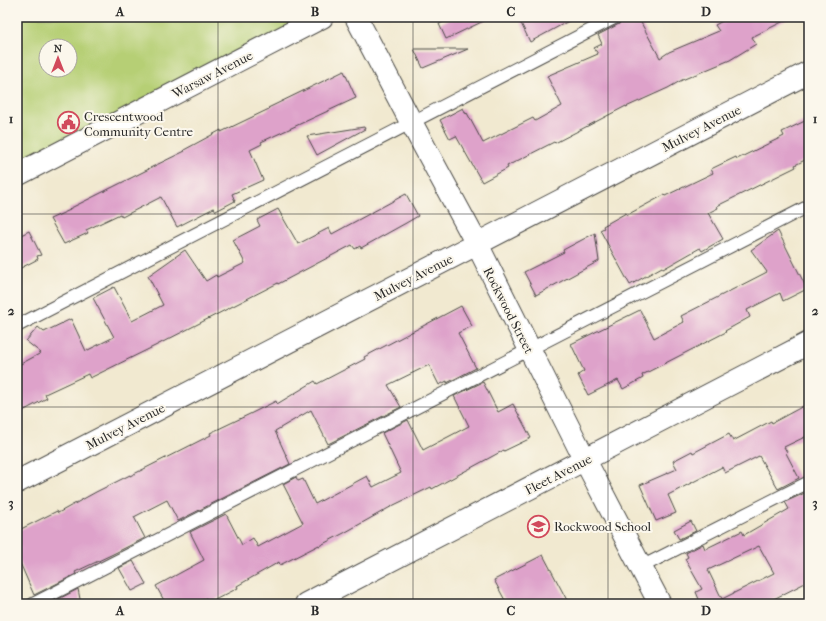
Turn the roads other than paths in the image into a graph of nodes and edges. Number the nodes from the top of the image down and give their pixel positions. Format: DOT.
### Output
graph roads {
  1 [pos="322,17"];
  2 [pos="356,17"];
  3 [pos="616,17"];
  4 [pos="809,72"];
  5 [pos="410,122"];
  6 [pos="17,175"];
  7 [pos="809,206"];
  8 [pos="477,244"];
  9 [pos="17,326"];
  10 [pos="809,344"];
  11 [pos="529,349"];
  12 [pos="585,460"];
  13 [pos="17,482"];
  14 [pos="809,482"];
  15 [pos="641,567"];
  16 [pos="33,604"];
  17 [pos="306,604"];
  18 [pos="660,604"];
  1 -- 6 [label="street, Warsaw Avenue"];
  2 -- 5 [label="street, Rockwood Street"];
  3 -- 5 [label="lane"];
  4 -- 8 [label="street, Mulvey Avenue"];
  5 -- 8 [label="street, Rockwood Street"];
  5 -- 9 [label="lane"];
  7 -- 11 [label="lane"];
  8 -- 11 [label="street, Rockwood Street"];
  8 -- 13 [label="street, Mulvey Avenue"];
  10 -- 12 [label="street, Fleet Avenue"];
  11 -- 12 [label="street, Rockwood Street"];
  11 -- 16 [label="lane"];
  12 -- 15 [label="street, Rockwood Street"];
  12 -- 17 [label="street, Fleet Avenue"];
  14 -- 15 [label="lane"];
  15 -- 18 [label="street, Rockwood Street"];
}
